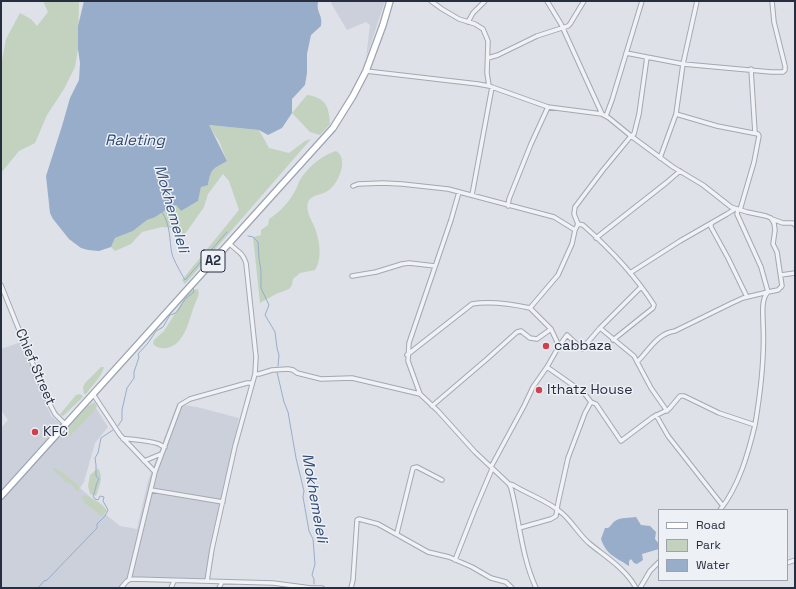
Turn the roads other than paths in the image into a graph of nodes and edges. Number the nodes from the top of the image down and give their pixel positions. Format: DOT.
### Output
graph roads {
  1 [pos="390,1"];
  2 [pos="431,1"];
  3 [pos="485,1"];
  4 [pos="547,1"];
  5 [pos="584,1"];
  6 [pos="642,1"];
  7 [pos="697,1"];
  8 [pos="772,1"];
  9 [pos="468,22"];
  10 [pos="561,27"];
  11 [pos="626,54"];
  12 [pos="647,57"];
  13 [pos="488,58"];
  14 [pos="683,64"];
  15 [pos="751,69"];
  16 [pos="366,71"];
  17 [pos="490,87"];
  18 [pos="548,107"];
  19 [pos="676,114"];
  20 [pos="604,115"];
  21 [pos="755,133"];
  22 [pos="631,136"];
  23 [pos="660,158"];
  24 [pos="680,171"];
  25 [pos="353,186"];
  26 [pos="459,192"];
  27 [pos="472,195"];
  28 [pos="508,206"];
  29 [pos="738,209"];
  30 [pos="771,218"];
  31 [pos="578,224"];
  32 [pos="711,224"];
  33 [pos="795,225"];
  34 [pos="575,230"];
  35 [pos="596,238"];
  36 [pos="229,244"];
  37 [pos="435,266"];
  38 [pos="630,273"];
  39 [pos="795,273"];
  40 [pos="781,275"];
  41 [pos="352,276"];
  42 [pos="1,285"];
  43 [pos="642,287"];
  44 [pos="768,292"];
  45 [pos="747,297"];
  46 [pos="530,308"];
  47 [pos="600,328"];
  48 [pos="551,329"];
  49 [pos="613,340"];
  50 [pos="559,346"];
  51 [pos="407,355"];
  52 [pos="638,361"];
  53 [pos="547,367"];
  54 [pos="255,374"];
  55 [pos="252,383"];
  56 [pos="93,394"];
  57 [pos="420,394"];
  58 [pos="591,402"];
  59 [pos="432,406"];
  60 [pos="667,411"];
  61 [pos="656,415"];
  62 [pos="65,424"];
  63 [pos="755,424"];
  64 [pos="123,439"];
  65 [pos="165,447"];
  66 [pos="161,454"];
  67 [pos="144,461"];
  68 [pos="492,468"];
  69 [pos="155,472"];
  70 [pos="442,480"];
  71 [pos="509,484"];
  72 [pos="151,490"];
  73 [pos="1,496"];
  74 [pos="223,502"];
  75 [pos="723,506"];
  76 [pos="721,509"];
  77 [pos="558,510"];
  78 [pos="519,528"];
  79 [pos="397,533"];
  80 [pos="455,560"];
  81 [pos="658,563"];
  82 [pos="129,580"];
  83 [pos="174,580"];
  84 [pos="207,580"];
  85 [pos="222,582"];
  86 [pos="273,583"];
  87 [pos="121,588"];
  88 [pos="171,588"];
  89 [pos="219,588"];
  90 [pos="272,588"];
  91 [pos="322,588"];
  92 [pos="351,588"];
  93 [pos="512,588"];
  94 [pos="536,588"];
  95 [pos="636,588"];
  96 [pos="640,588"];
  1 -- 16 [label="main road, A2"];
  2 -- 9 [label="street"];
  3 -- 9 [label="street"];
  4 -- 10 [label="street"];
  5 -- 10 [label="street"];
  6 -- 11 [label="street"];
  7 -- 14 [label="street"];
  8 -- 15 [label="street"];
  9 -- 13 [label="street"];
  10 -- 13 [label="street"];
  10 -- 20 [label="street"];
  11 -- 12 [label="street"];
  11 -- 20 [label="street"];
  12 -- 14 [label="street"];
  12 -- 22 [label="street"];
  13 -- 17 [label="street"];
  14 -- 15 [label="street"];
  14 -- 19 [label="street"];
  15 -- 21 [label="street"];
  16 -- 17 [label="street"];
  16 -- 36 [label="main road, A2"];
  17 -- 18 [label="street"];
  17 -- 27 [label="street"];
  18 -- 20 [label="street"];
  18 -- 28 [label="street"];
  19 -- 21 [label="street"];
  19 -- 23 [label="street"];
  20 -- 22 [label="street"];
  21 -- 29 [label="street"];
  22 -- 23 [label="street"];
  22 -- 31 [label="street"];
  23 -- 24 [label="street"];
  24 -- 29 [label="street"];
  24 -- 35 [label="street"];
  25 -- 26 [label="street"];
  26 -- 27 [label="street"];
  26 -- 37 [label="street"];
  27 -- 28 [label="street"];
  28 -- 34 [label="street"];
  29 -- 30 [label="street"];
  29 -- 32 [label="street"];
  29 -- 44 [label="street"];
  30 -- 33 [label="street"];
  30 -- 40 [label="street"];
  31 -- 34 [label="street"];
  31 -- 35 [label="street"];
  32 -- 38 [label="street"];
  32 -- 45 [label="street"];
  34 -- 46 [label="street"];
  35 -- 38 [label="street"];
  36 -- 54 [label="street"];
  36 -- 56 [label="main road, A2"];
  37 -- 41 [label="street"];
  37 -- 51 [label="street"];
  38 -- 43 [label="street"];
  39 -- 40 [label="street"];
  40 -- 44 [label="street"];
  42 -- 62 [label="street, Chief Street"];
  43 -- 47 [label="street"];
  43 -- 49 [label="street"];
  44 -- 45 [label="street"];
  44 -- 63 [label="street"];
  45 -- 52 [label="street"];
  46 -- 48 [label="street"];
  46 -- 51 [label="street"];
  47 -- 49 [label="street"];
  47 -- 50 [label="street"];
  48 -- 50 [label="street"];
  48 -- 59 [label="street"];
  49 -- 52 [label="street"];
  50 -- 53 [label="street"];
  51 -- 57 [label="street"];
  52 -- 60 [label="street"];
  53 -- 58 [label="street"];
  53 -- 68 [label="street"];
  54 -- 55 [label="street"];
  54 -- 57 [label="street"];
  55 -- 65 [label="street"];
  55 -- 74 [label="street"];
  56 -- 62 [label="main road, A2"];
  56 -- 64 [label="street"];
  57 -- 59 [label="street"];
  58 -- 61 [label="street"];
  58 -- 77 [label="street"];
  59 -- 68 [label="street"];
  60 -- 61 [label="street"];
  60 -- 63 [label="street"];
  61 -- 75 [label="street"];
  62 -- 73 [label="main road, A2"];
  63 -- 75 [label="street"];
  64 -- 65 [label="street"];
  64 -- 67 [label="street"];
  65 -- 66 [label="street"];
  66 -- 67 [label="street"];
  66 -- 69 [label="street"];
  67 -- 69 [label="street"];
  68 -- 71 [label="street"];
  68 -- 80 [label="street"];
  69 -- 72 [label="street"];
  70 -- 79 [label="street"];
  71 -- 77 [label="street"];
  71 -- 78 [label="street"];
  72 -- 74 [label="street"];
  72 -- 82 [label="street"];
  74 -- 84 [label="street"];
  75 -- 76 [label="street"];
  77 -- 78 [label="street"];
  77 -- 95 [label="street"];
  78 -- 94 [label="street"];
  79 -- 80 [label="street"];
  79 -- 92 [label="street"];
  80 -- 93 [label="street"];
  81 -- 96 [label="street"];
  82 -- 83 [label="street"];
  82 -- 87 [label="street"];
  83 -- 84 [label="street"];
  83 -- 88 [label="street"];
  84 -- 85 [label="street"];
  85 -- 86 [label="street"];
  85 -- 89 [label="street"];
  86 -- 90 [label="street"];
  86 -- 91 [label="street"];
}
